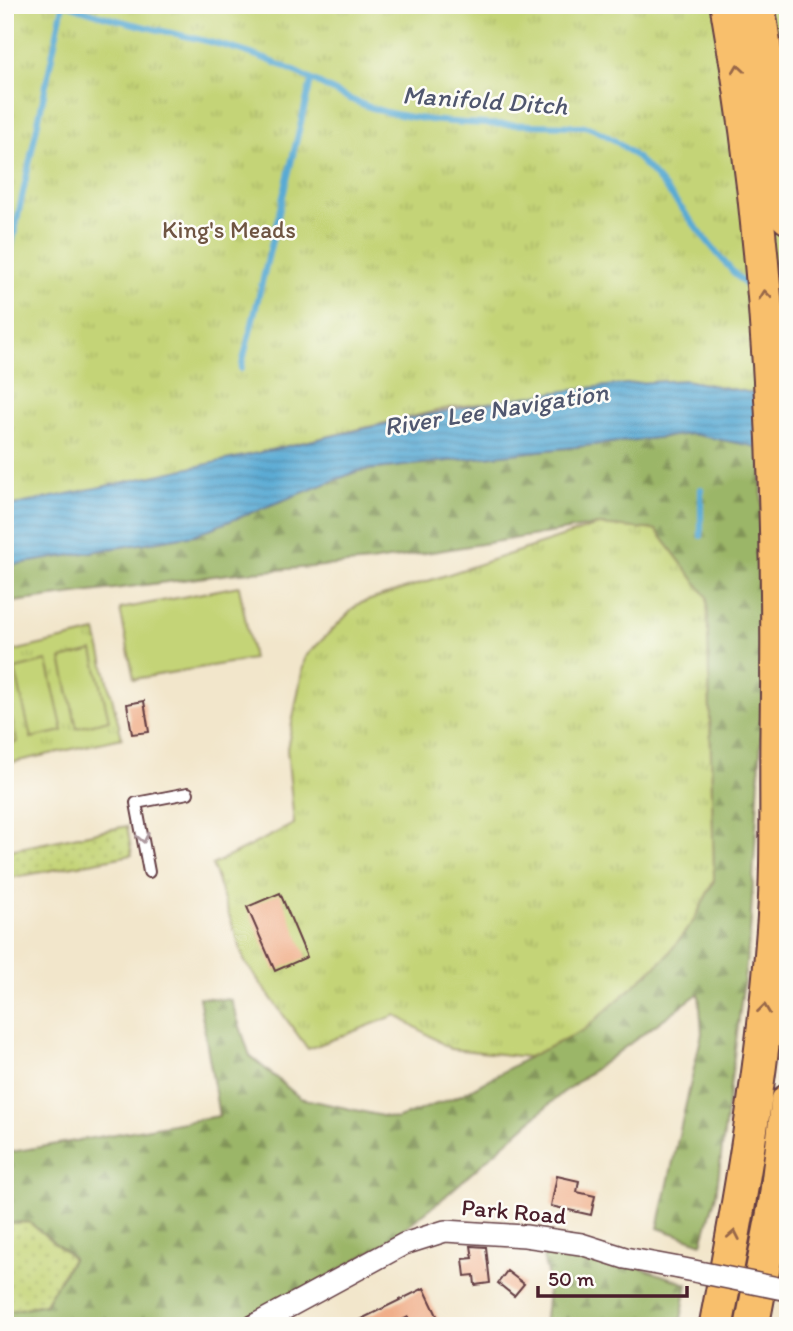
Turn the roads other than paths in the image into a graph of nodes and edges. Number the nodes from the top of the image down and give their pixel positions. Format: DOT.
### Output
graph roads {
  1 [pos="727,5"];
  2 [pos="758,5"];
  3 [pos="788,217"];
  4 [pos="188,793"];
  5 [pos="149,872"];
  6 [pos="788,1101"];
  7 [pos="788,1290"];
  8 [pos="253,1326"];
  9 [pos="716,1326"];
  10 [pos="752,1326"];
  9 -- 1 [label="highway, one-way"];
  2 -- 3 [label="highway"];
  4 -- 5 [label="lane, one-way"];
  6 -- 10 [label="highway"];
  7 -- 8 [label="street, Park Road, bridge"];
}
